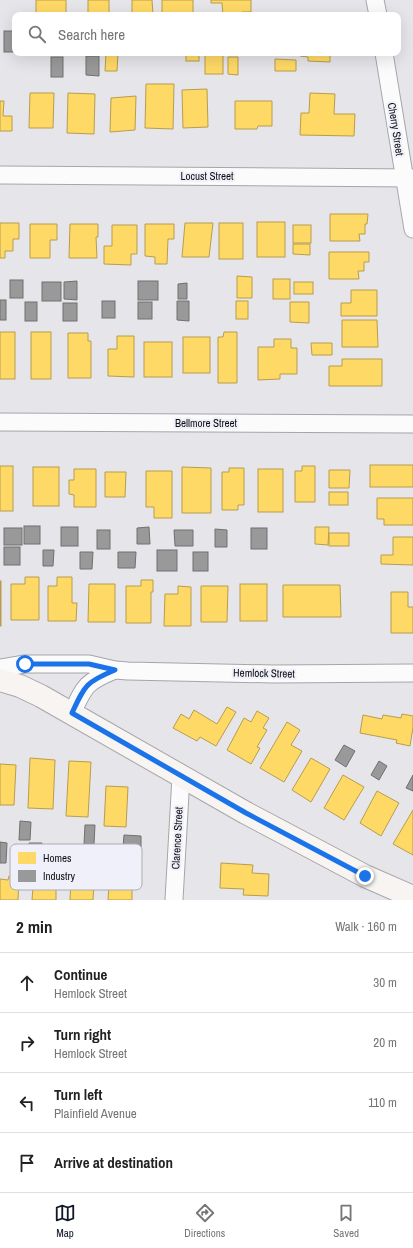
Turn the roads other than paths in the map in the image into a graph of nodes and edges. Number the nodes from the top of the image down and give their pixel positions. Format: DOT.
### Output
graph roads {
  1 [pos="375,0"];
  2 [pos="377,12"];
  3 [pos="385,56"];
  4 [pos="0,175"];
  5 [pos="409,178"];
  6 [pos="413,229"];
  7 [pos="0,422"];
  8 [pos="413,424"];
  9 [pos="0,668"];
  10 [pos="115,670"];
  11 [pos="413,673"];
  12 [pos="0,680"];
  13 [pos="72,713"];
  14 [pos="181,776"];
  15 [pos="413,897"];
  16 [pos="174,900"];
  1 -- 2 [label="street"];
  3 -- 5 [label="street, Cherry Street"];
  4 -- 5 [label="street, Locust Street"];
  5 -- 6 [label="street, Cherry Street"];
  7 -- 8 [label="street, Bellmore Street"];
  9 -- 10 [label="street, Hemlock Street"];
  10 -- 11 [label="street, Hemlock Street"];
  10 -- 13 [label="street, Hemlock Street"];
  12 -- 13 [label="main road"];
  13 -- 14 [label="main road"];
  14 -- 15 [label="main road"];
  14 -- 16 [label="street, Clarence Street"];
}
